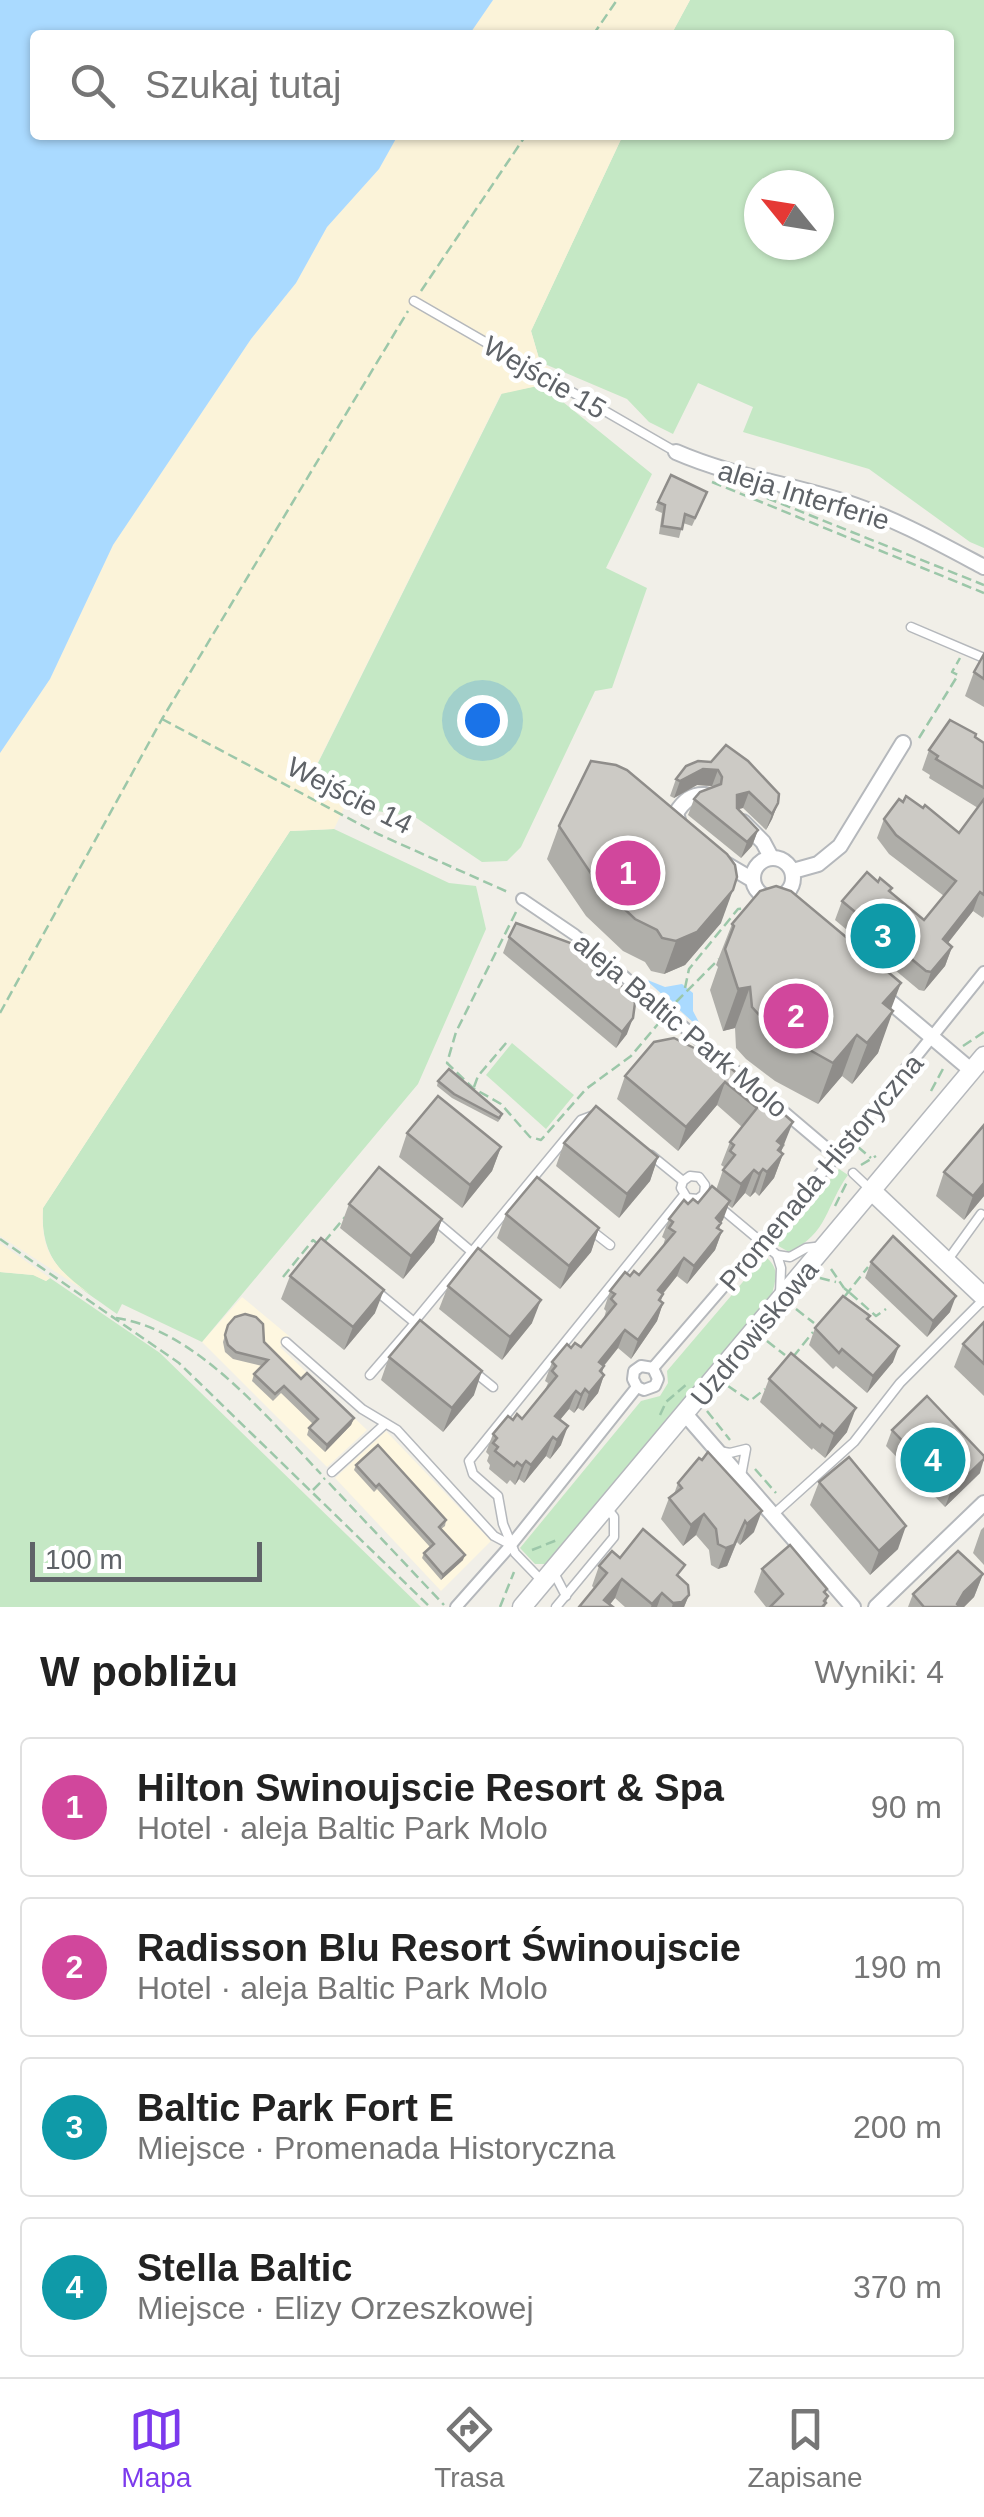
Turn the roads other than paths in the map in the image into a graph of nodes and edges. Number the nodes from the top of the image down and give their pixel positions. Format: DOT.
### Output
graph roads {
  1 [pos="414,301"];
  2 [pos="676,452"];
  3 [pos="984,567"];
  4 [pos="911,627"];
  5 [pos="984,658"];
  6 [pos="908,747"];
  7 [pos="706,795"];
  8 [pos="739,818"];
  9 [pos="692,837"];
  10 [pos="706,848"];
  11 [pos="771,857"];
  12 [pos="793,872"];
  13 [pos="753,880"];
  14 [pos="522,899"];
  15 [pos="984,972"];
  16 [pos="864,979"];
  17 [pos="934,1037"];
  18 [pos="978,1064"];
  19 [pos="607,1118"];
  20 [pos="637,1144"];
  21 [pos="836,1156"];
  22 [pos="853,1172"];
  23 [pos="530,1181"];
  24 [pos="683,1181"];
  25 [pos="544,1192"];
  26 [pos="873,1192"];
  27 [pos="704,1194"];
  28 [pos="684,1196"];
  29 [pos="981,1214"];
  30 [pos="430,1218"];
  31 [pos="583,1224"];
  32 [pos="763,1243"];
  33 [pos="610,1246"];
  34 [pos="472,1252"];
  35 [pos="777,1255"];
  36 [pos="827,1256"];
  37 [pos="947,1261"];
  38 [pos="360,1277"];
  39 [pos="984,1298"];
  40 [pos="787,1303"];
  41 [pos="414,1322"];
  42 [pos="427,1333"];
  43 [pos="286,1342"];
  44 [pos="466,1366"];
  45 [pos="653,1368"];
  46 [pos="370,1375"];
  47 [pos="493,1387"];
  48 [pos="637,1387"];
  49 [pos="686,1414"];
  50 [pos="384,1425"];
  51 [pos="754,1440"];
  52 [pos="746,1449"];
  53 [pos="719,1451"];
  54 [pos="329,1475"];
  55 [pos="741,1476"];
  56 [pos="984,1503"];
  57 [pos="606,1508"];
  58 [pos="774,1514"];
  59 [pos="511,1545"];
  60 [pos="548,1576"];
  61 [pos="566,1596"];
  62 [pos="456,1607"];
  63 [pos="522,1607"];
  64 [pos="556,1607"];
  65 [pos="853,1607"];
  66 [pos="876,1607"];
  1 -- 2 [label="lane, Wejście 15"];
  2 -- 3 [label="street, aleja Interferie"];
  4 -- 5 [label="lane"];
  6 -- 12 [label="street"];
  7 -- 9 [label="street"];
  8 -- 11 [label="street"];
  10 -- 13 [label="street"];
  11 -- 12 [label="street"];
  11 -- 13 [label="street"];
  12 -- 13 [label="street"];
  14 -- 21 [label="street, aleja Baltic Park Molo"];
  15 -- 17 [label="street, Promenada Historyczna"];
  16 -- 17 [label="street"];
  17 -- 18 [label="street"];
  17 -- 21 [label="street, Promenada Historyczna"];
  18 -- 26 [label="street, Uzdrowiskowa"];
  19 -- 23 [label="lane"];
  20 -- 24 [label="lane"];
  21 -- 32 [label="street, Promenada Historyczna"];
  22 -- 26 [label="lane"];
  23 -- 25 [label="lane"];
  23 -- 34 [label="lane"];
  24 -- 27 [label="lane"];
  24 -- 28 [label="lane"];
  26 -- 36 [label="street, Uzdrowiskowa"];
  26 -- 37 [label="street"];
  27 -- 28 [label="lane"];
  27 -- 32 [label="lane"];
  28 -- 59 [label="lane"];
  29 -- 37 [label="lane"];
  30 -- 34 [label="lane"];
  31 -- 33 [label="lane"];
  32 -- 35 [label="lane"];
  32 -- 45 [label="street, Promenada Historyczna"];
  34 -- 41 [label="lane"];
  35 -- 36 [label="lane"];
  35 -- 40 [label="lane"];
  36 -- 40 [label="street, Uzdrowiskowa"];
  37 -- 39 [label="street"];
  38 -- 41 [label="lane"];
  39 -- 58 [label="lane"];
  40 -- 49 [label="street, Uzdrowiskowa"];
  41 -- 42 [label="lane"];
  41 -- 46 [label="lane"];
  43 -- 50 [label="lane"];
  44 -- 47 [label="lane"];
  45 -- 48 [label="street, Promenada Historyczna"];
  45 -- 48 [label="street, Promenada Historyczna"];
  48 -- 59 [label="street, Promenada Historyczna"];
  49 -- 53 [label="street"];
  49 -- 57 [label="street, Uzdrowiskowa"];
  50 -- 54 [label="lane"];
  50 -- 59 [label="lane"];
  51 -- 52 [label="lane"];
  52 -- 53 [label="lane"];
  52 -- 55 [label="lane"];
  53 -- 55 [label="street"];
  55 -- 58 [label="street"];
  56 -- 66 [label="street"];
  57 -- 60 [label="street, Uzdrowiskowa"];
  57 -- 61 [label="lane"];
  58 -- 65 [label="street"];
  59 -- 60 [label="lane"];
  59 -- 62 [label="street, Promenada Historyczna"];
  60 -- 61 [label="lane"];
  60 -- 63 [label="street, Uzdrowiskowa"];
  61 -- 64 [label="lane"];
}
